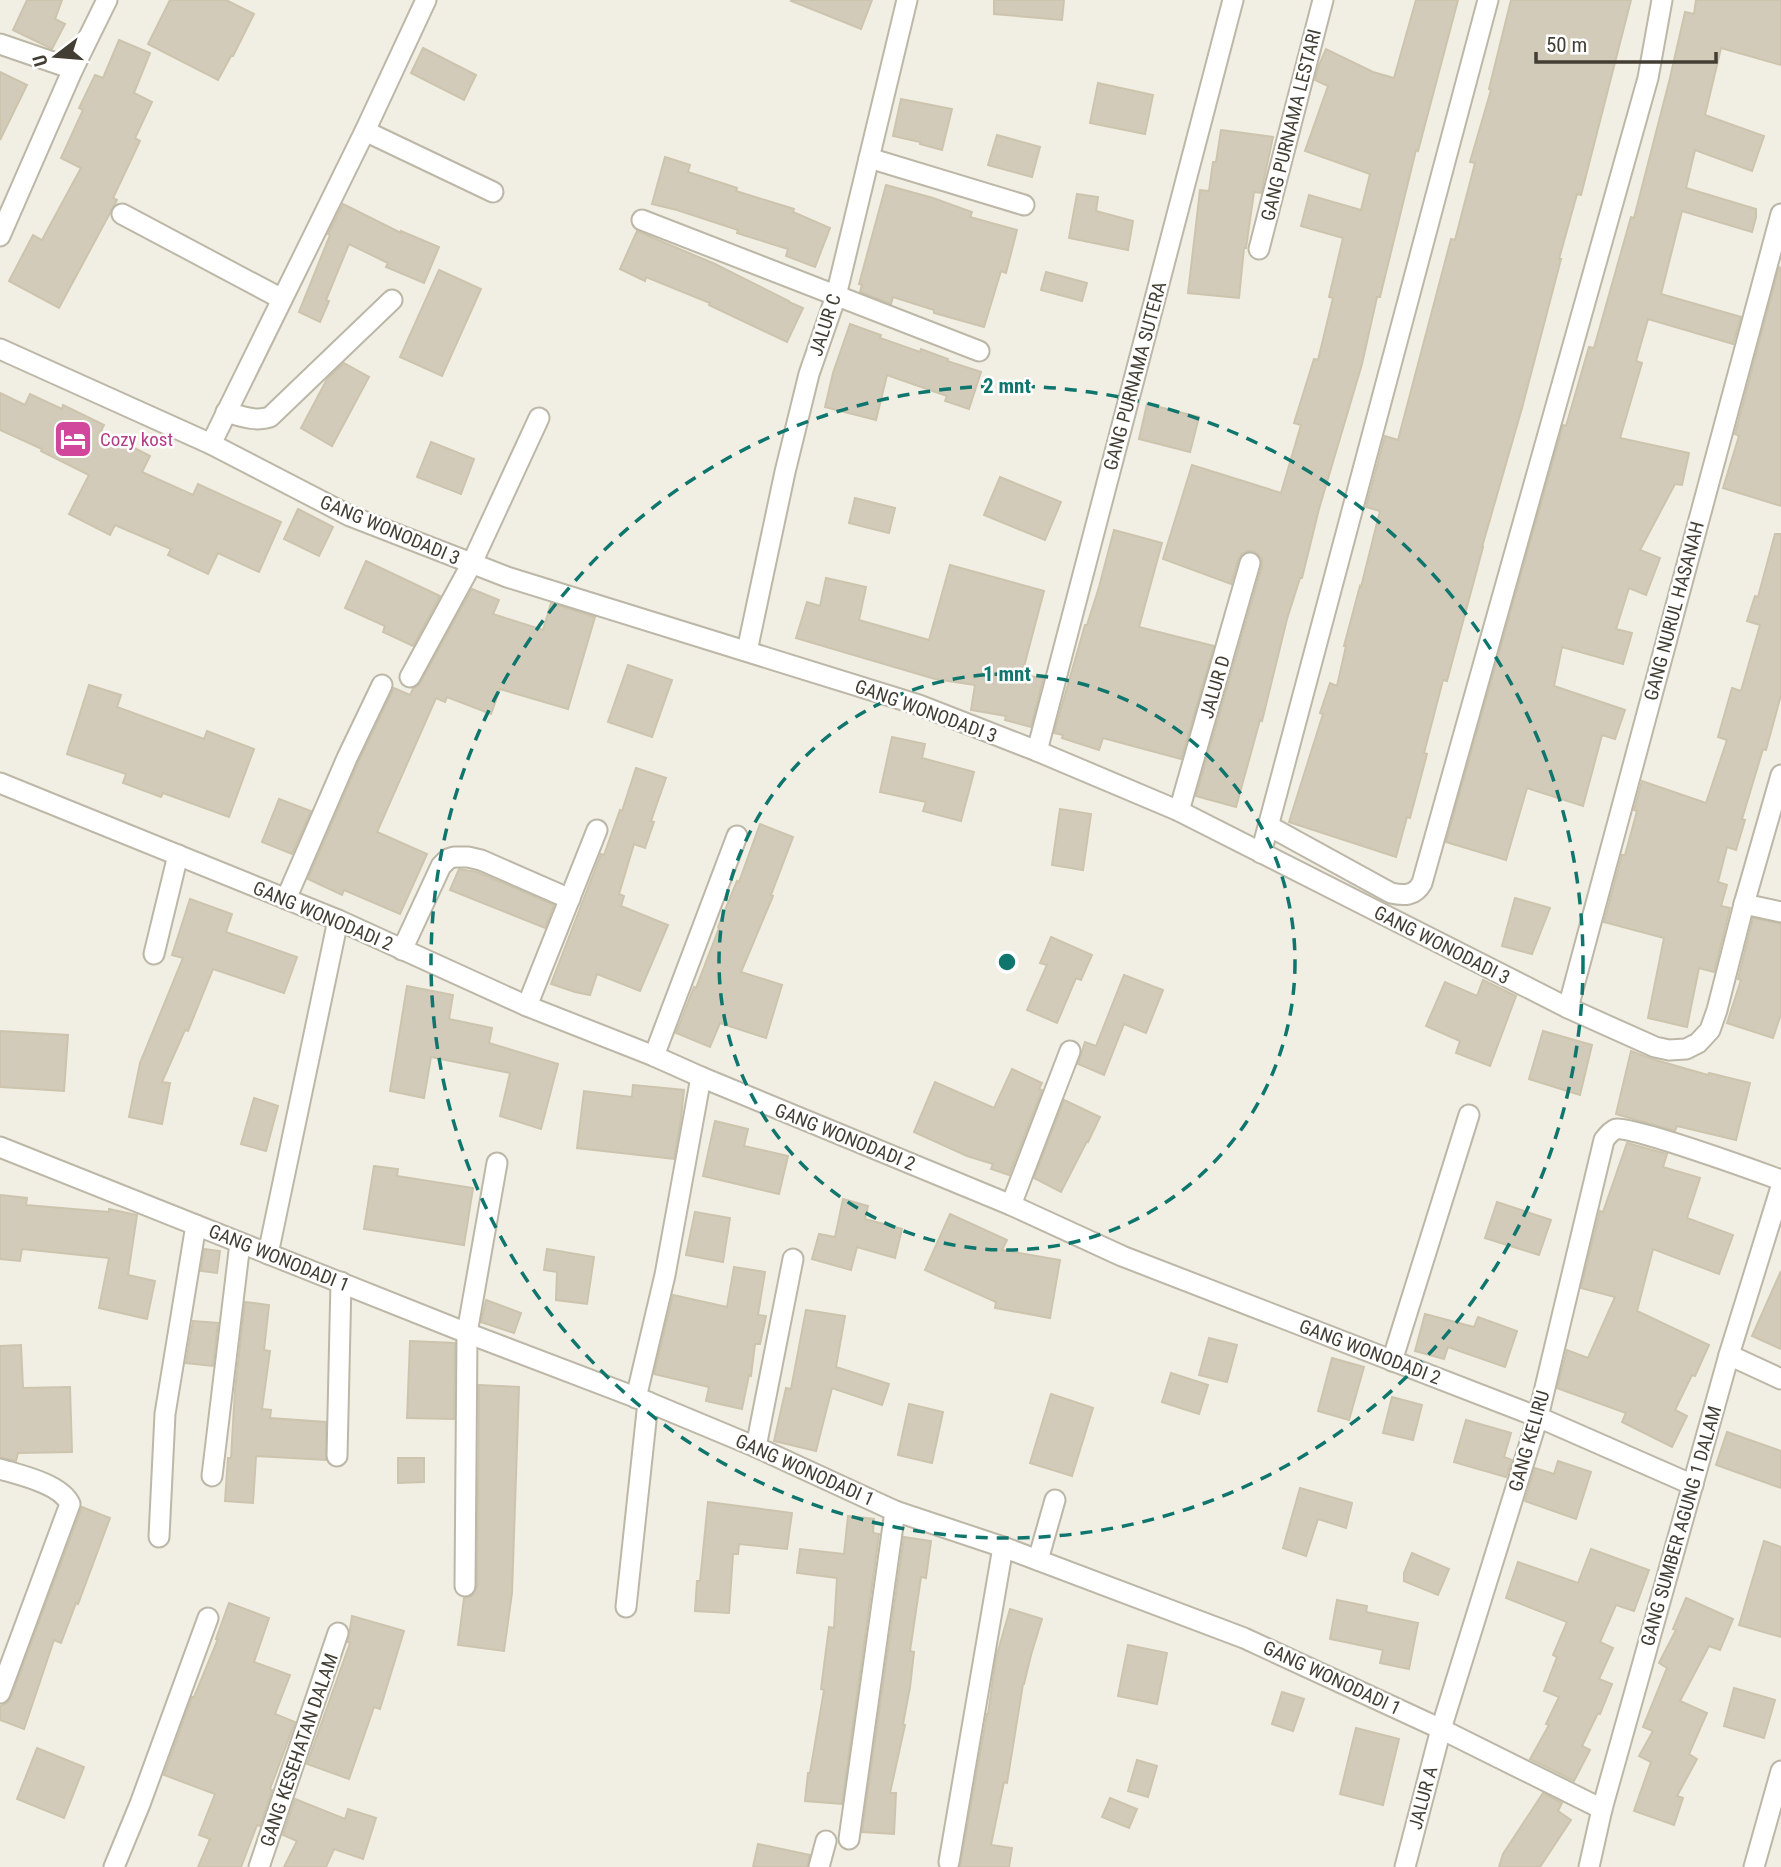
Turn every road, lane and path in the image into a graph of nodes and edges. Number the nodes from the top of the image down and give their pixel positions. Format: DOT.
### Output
graph roads {
  1 [pos="107,0"];
  2 [pos="426,0"];
  3 [pos="907,0"];
  4 [pos="1233,0"];
  5 [pos="1323,0"];
  6 [pos="1488,0"];
  7 [pos="1662,0"];
  8 [pos="0,44"];
  9 [pos="73,69"];
  10 [pos="365,131"];
  11 [pos="869,158"];
  12 [pos="492,192"];
  13 [pos="1024,205"];
  14 [pos="1781,214"];
  15 [pos="122,215"];
  16 [pos="642,220"];
  17 [pos="0,236"];
  18 [pos="1259,249"];
  19 [pos="836,296"];
  20 [pos="282,299"];
  21 [pos="392,300"];
  22 [pos="0,349"];
  23 [pos="979,351"];
  24 [pos="226,412"];
  25 [pos="539,418"];
  26 [pos="211,443"];
  27 [pos="1250,563"];
  28 [pos="471,565"];
  29 [pos="747,650"];
  30 [pos="410,677"];
  31 [pos="382,685"];
  32 [pos="1037,751"];
  33 [pos="1781,775"];
  34 [pos="0,783"];
  35 [pos="1179,811"];
  36 [pos="1269,826"];
  37 [pos="597,830"];
  38 [pos="737,836"];
  39 [pos="1261,853"];
  40 [pos="178,855"];
  41 [pos="570,898"];
  42 [pos="286,899"];
  43 [pos="1744,904"];
  44 [pos="1781,912"];
  45 [pos="338,920"];
  46 [pos="402,950"];
  47 [pos="154,954"];
  48 [pos="527,1006"];
  49 [pos="1568,1008"];
  50 [pos="1070,1051"];
  51 [pos="654,1056"];
  52 [pos="701,1077"];
  53 [pos="1469,1115"];
  54 [pos="0,1147"];
  55 [pos="497,1163"];
  56 [pos="1781,1180"];
  57 [pos="1781,1187"];
  58 [pos="1011,1205"];
  59 [pos="196,1225"];
  60 [pos="240,1242"];
  61 [pos="268,1254"];
  62 [pos="793,1259"];
  63 [pos="341,1282"];
  64 [pos="467,1333"];
  65 [pos="1730,1355"];
  66 [pos="1392,1361"];
  67 [pos="1781,1378"];
  68 [pos="642,1400"];
  69 [pos="1538,1418"];
  70 [pos="756,1447"];
  71 [pos="337,1456"];
  72 [pos="0,1469"];
  73 [pos="212,1476"];
  74 [pos="1693,1485"];
  75 [pos="1055,1500"];
  76 [pos="895,1511"];
  77 [pos="159,1537"];
  78 [pos="1003,1547"];
  79 [pos="1038,1560"];
  80 [pos="465,1586"];
  81 [pos="626,1607"];
  82 [pos="208,1618"];
  83 [pos="338,1633"];
  84 [pos="0,1693"];
  85 [pos="1441,1729"];
  86 [pos="1781,1771"];
  87 [pos="1602,1809"];
  88 [pos="849,1839"];
  89 [pos="826,1842"];
  90 [pos="949,1862"];
  91 [pos="114,1867"];
  92 [pos="259,1867"];
  93 [pos="819,1867"];
  94 [pos="1405,1867"];
  95 [pos="1589,1867"];
  96 [pos="1754,1867"];
  1 -- 9 [label="street"];
  2 -- 10 [label="street"];
  3 -- 11 [label="street, JALUR C"];
  4 -- 32 [label="street, GANG PURNAMA SUTERA"];
  5 -- 18 [label="street, GANG PURNAMA LESTARI"];
  6 -- 36 [label="street"];
  7 -- 36 [label="street"];
  8 -- 9 [label="street"];
  9 -- 17 [label="street"];
  10 -- 12 [label="street"];
  10 -- 20 [label="street"];
  11 -- 13 [label="street"];
  11 -- 19 [label="street, JALUR C"];
  14 -- 49 [label="street, GANG NURUL HASANAH"];
  15 -- 20 [label="street"];
  16 -- 19 [label="street"];
  19 -- 23 [label="street"];
  19 -- 29 [label="street, JALUR C"];
  20 -- 24 [label="street"];
  21 -- 24 [label="street"];
  22 -- 26 [label="street, GANG WONODADI 3"];
  24 -- 26 [label="street"];
  25 -- 28 [label="street"];
  26 -- 28 [label="street, GANG WONODADI 3"];
  27 -- 35 [label="street, JALUR D"];
  28 -- 29 [label="street, GANG WONODADI 3"];
  28 -- 30 [label="street"];
  29 -- 32 [label="street, GANG WONODADI 3"];
  31 -- 42 [label="street"];
  32 -- 35 [label="street, GANG WONODADI 3"];
  33 -- 43 [label="street, GANG WONODADI 3"];
  34 -- 40 [label="street, GANG WONODADI 2"];
  35 -- 39 [label="street, GANG WONODADI 3"];
  36 -- 39 [label="street"];
  37 -- 41 [label="street"];
  38 -- 51 [label="street"];
  39 -- 49 [label="street, GANG WONODADI 3"];
  40 -- 42 [label="street, GANG WONODADI 2"];
  40 -- 47 [label="street"];
  41 -- 46 [label="street"];
  41 -- 48 [label="street"];
  42 -- 45 [label="street, GANG WONODADI 2"];
  43 -- 44 [label="street"];
  43 -- 49 [label="street, GANG WONODADI 3"];
  45 -- 46 [label="street, GANG WONODADI 2"];
  45 -- 61 [label="street"];
  46 -- 48 [label="street, GANG WONODADI 2"];
  48 -- 51 [label="street, GANG WONODADI 2"];
  50 -- 58 [label="street"];
  51 -- 52 [label="street, GANG WONODADI 2"];
  52 -- 58 [label="street, GANG WONODADI 2"];
  52 -- 68 [label="street"];
  53 -- 66 [label="street"];
  54 -- 59 [label="street, GANG WONODADI 1"];
  55 -- 64 [label="street"];
  56 -- 69 [label="street, GANG KELIRU"];
  57 -- 65 [label="street, GANG SUMBER AGUNG 1 DALAM"];
  58 -- 66 [label="street, GANG WONODADI 2"];
  59 -- 60 [label="street, GANG WONODADI 1"];
  59 -- 77 [label="street"];
  60 -- 61 [label="street, GANG WONODADI 1"];
  60 -- 73 [label="street"];
  61 -- 63 [label="street, GANG WONODADI 1"];
  62 -- 70 [label="street"];
  63 -- 64 [label="street, GANG WONODADI 1"];
  63 -- 71 [label="street"];
  64 -- 68 [label="street, GANG WONODADI 1"];
  64 -- 80 [label="street"];
  65 -- 67 [label="street"];
  65 -- 74 [label="street, GANG SUMBER AGUNG 1 DALAM"];
  66 -- 69 [label="street, GANG WONODADI 2"];
  68 -- 70 [label="street, GANG WONODADI 1"];
  68 -- 81 [label="street"];
  69 -- 74 [label="street, GANG WONODADI 2"];
  69 -- 85 [label="street, GANG KELIRU"];
  70 -- 76 [label="street, GANG WONODADI 1"];
  72 -- 84 [label="street"];
  74 -- 87 [label="street, GANG SUMBER AGUNG 1 DALAM"];
  75 -- 79 [label="street"];
  76 -- 78 [label="street, GANG WONODADI 1"];
  76 -- 88 [label="street"];
  78 -- 79 [label="street, GANG WONODADI 1"];
  78 -- 90 [label="street"];
  79 -- 85 [label="street, GANG WONODADI 1"];
  82 -- 91 [label="street"];
  83 -- 92 [label="street, GANG KESEHATAN DALAM"];
  85 -- 87 [label="street, GANG WONODADI 1"];
  85 -- 94 [label="street, JALUR A"];
  86 -- 96 [label="street"];
  87 -- 95 [label="street, GANG SUMBER AGUNG 1 DALAM"];
  89 -- 93 [label="street"];
}
